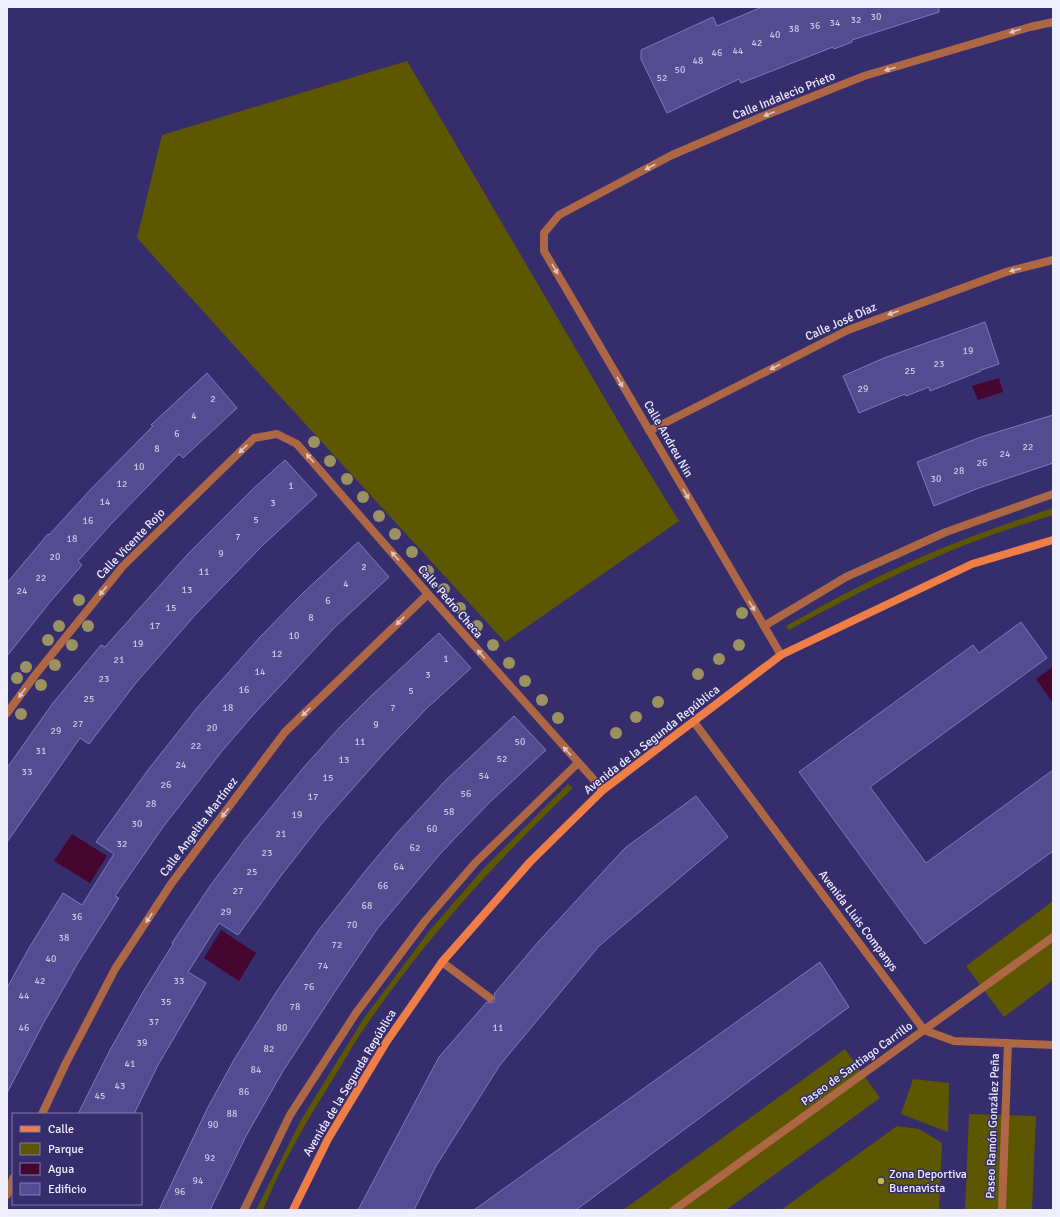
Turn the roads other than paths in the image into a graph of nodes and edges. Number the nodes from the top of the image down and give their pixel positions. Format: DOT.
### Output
graph roads {
  1 [pos="1053,22"];
  2 [pos="544,233"];
  3 [pos="1053,260"];
  4 [pos="649,431"];
  5 [pos="277,434"];
  6 [pos="1053,494"];
  7 [pos="1053,540"];
  8 [pos="428,594"];
  9 [pos="764,626"];
  10 [pos="781,655"];
  11 [pos="7,713"];
  12 [pos="694,722"];
  13 [pos="578,763"];
  14 [pos="603,790"];
  15 [pos="1053,937"];
  16 [pos="442,962"];
  17 [pos="490,998"];
  18 [pos="924,1030"];
  19 [pos="1008,1043"];
  20 [pos="1053,1045"];
  21 [pos="42,1113"];
  22 [pos="12,1181"];
  23 [pos="7,1195"];
  24 [pos="244,1210"];
  25 [pos="293,1210"];
  26 [pos="674,1210"];
  27 [pos="1002,1210"];
  1 -- 2 [label="street, Calle Indalecio Prieto, one-way"];
  2 -- 4 [label="street, Calle Andreu Nin, one-way"];
  3 -- 4 [label="street, Calle José Díaz, one-way"];
  4 -- 9 [label="street, Calle Andreu Nin, one-way"];
  8 -- 5 [label="street, Calle Pedro Checa, one-way"];
  5 -- 11 [label="street, Calle Vicente Rojo, one-way"];
  6 -- 9 [label="street"];
  7 -- 10 [label="street, Avenida de la Segunda República"];
  13 -- 8 [label="street, Calle Pedro Checa, one-way"];
  8 -- 21 [label="street, Calle Angelita Martínez, one-way"];
  9 -- 10 [label="street, Calle Andreu Nin"];
  10 -- 12 [label="street, Avenida de la Segunda República"];
  12 -- 14 [label="street, Avenida de la Segunda República"];
  12 -- 18 [label="street, Avenida Lluis Companys"];
  13 -- 14 [label="street, Calle Pedro Checa"];
  13 -- 24 [label="street"];
  14 -- 16 [label="street, Avenida de la Segunda República"];
  15 -- 18 [label="street, Paseo de Santiago Carrillo"];
  16 -- 17 [label="street"];
  16 -- 25 [label="street, Avenida de la Segunda República"];
  18 -- 19 [label="street"];
  18 -- 26 [label="street, Paseo de Santiago Carrillo"];
  19 -- 20 [label="street"];
  19 -- 27 [label="street, Paseo Ramón González Peña"];
  22 -- 23 [label="street"];
}
